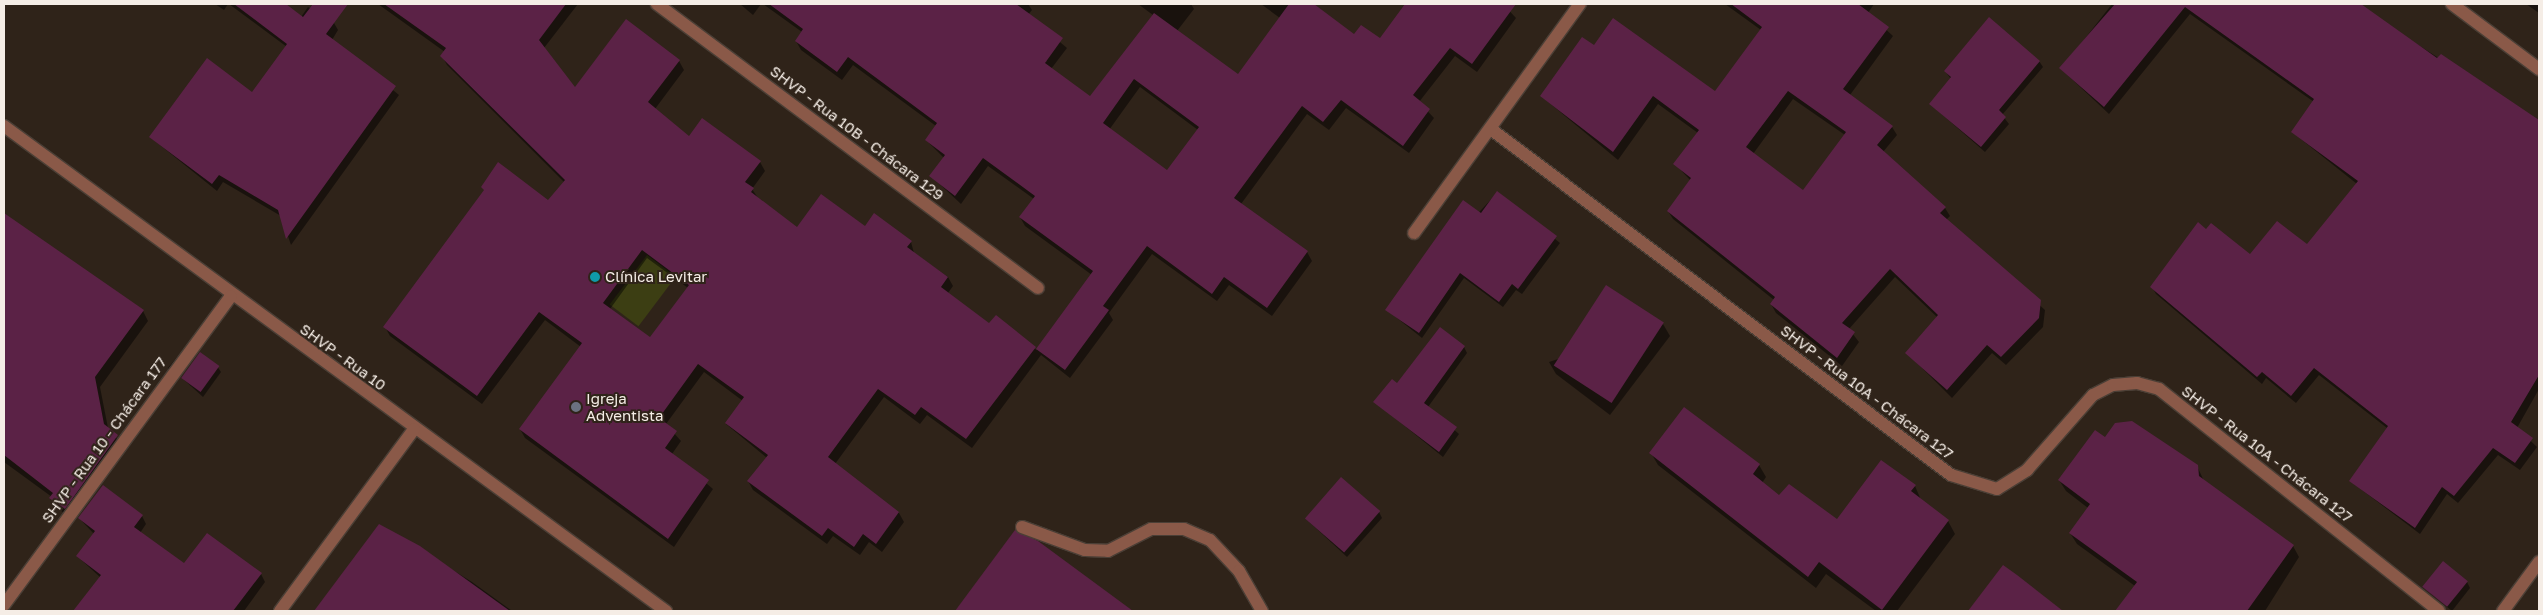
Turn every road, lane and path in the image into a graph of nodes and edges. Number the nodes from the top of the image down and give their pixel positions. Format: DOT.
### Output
graph roads {
  1 [pos="657,4"];
  2 [pos="1579,4"];
  3 [pos="2452,4"];
  4 [pos="2539,69"];
  5 [pos="4,126"];
  6 [pos="1492,130"];
  7 [pos="1414,233"];
  8 [pos="1038,288"];
  9 [pos="232,296"];
  10 [pos="414,429"];
  11 [pos="1022,527"];
  12 [pos="2539,562"];
  13 [pos="4,605"];
  14 [pos="280,611"];
  15 [pos="666,611"];
  16 [pos="1262,611"];
  17 [pos="2439,611"];
  18 [pos="2503,611"];
  1 -- 8 [label="street, SHVP - Rua 10B - Chácara 129"];
  2 -- 6 [label="street"];
  3 -- 4 [label="street"];
  5 -- 9 [label="street, SHVP - Rua 10"];
  6 -- 7 [label="street"];
  6 -- 17 [label="street, SHVP - Rua 10A - Chácara 127"];
  9 -- 10 [label="street, SHVP - Rua 10"];
  9 -- 13 [label="street, SHVP - Rua 10 - Chácara 177"];
  10 -- 14 [label="street"];
  10 -- 15 [label="street, SHVP - Rua 10"];
  11 -- 16 [label="street"];
  12 -- 18 [label="street"];
}
